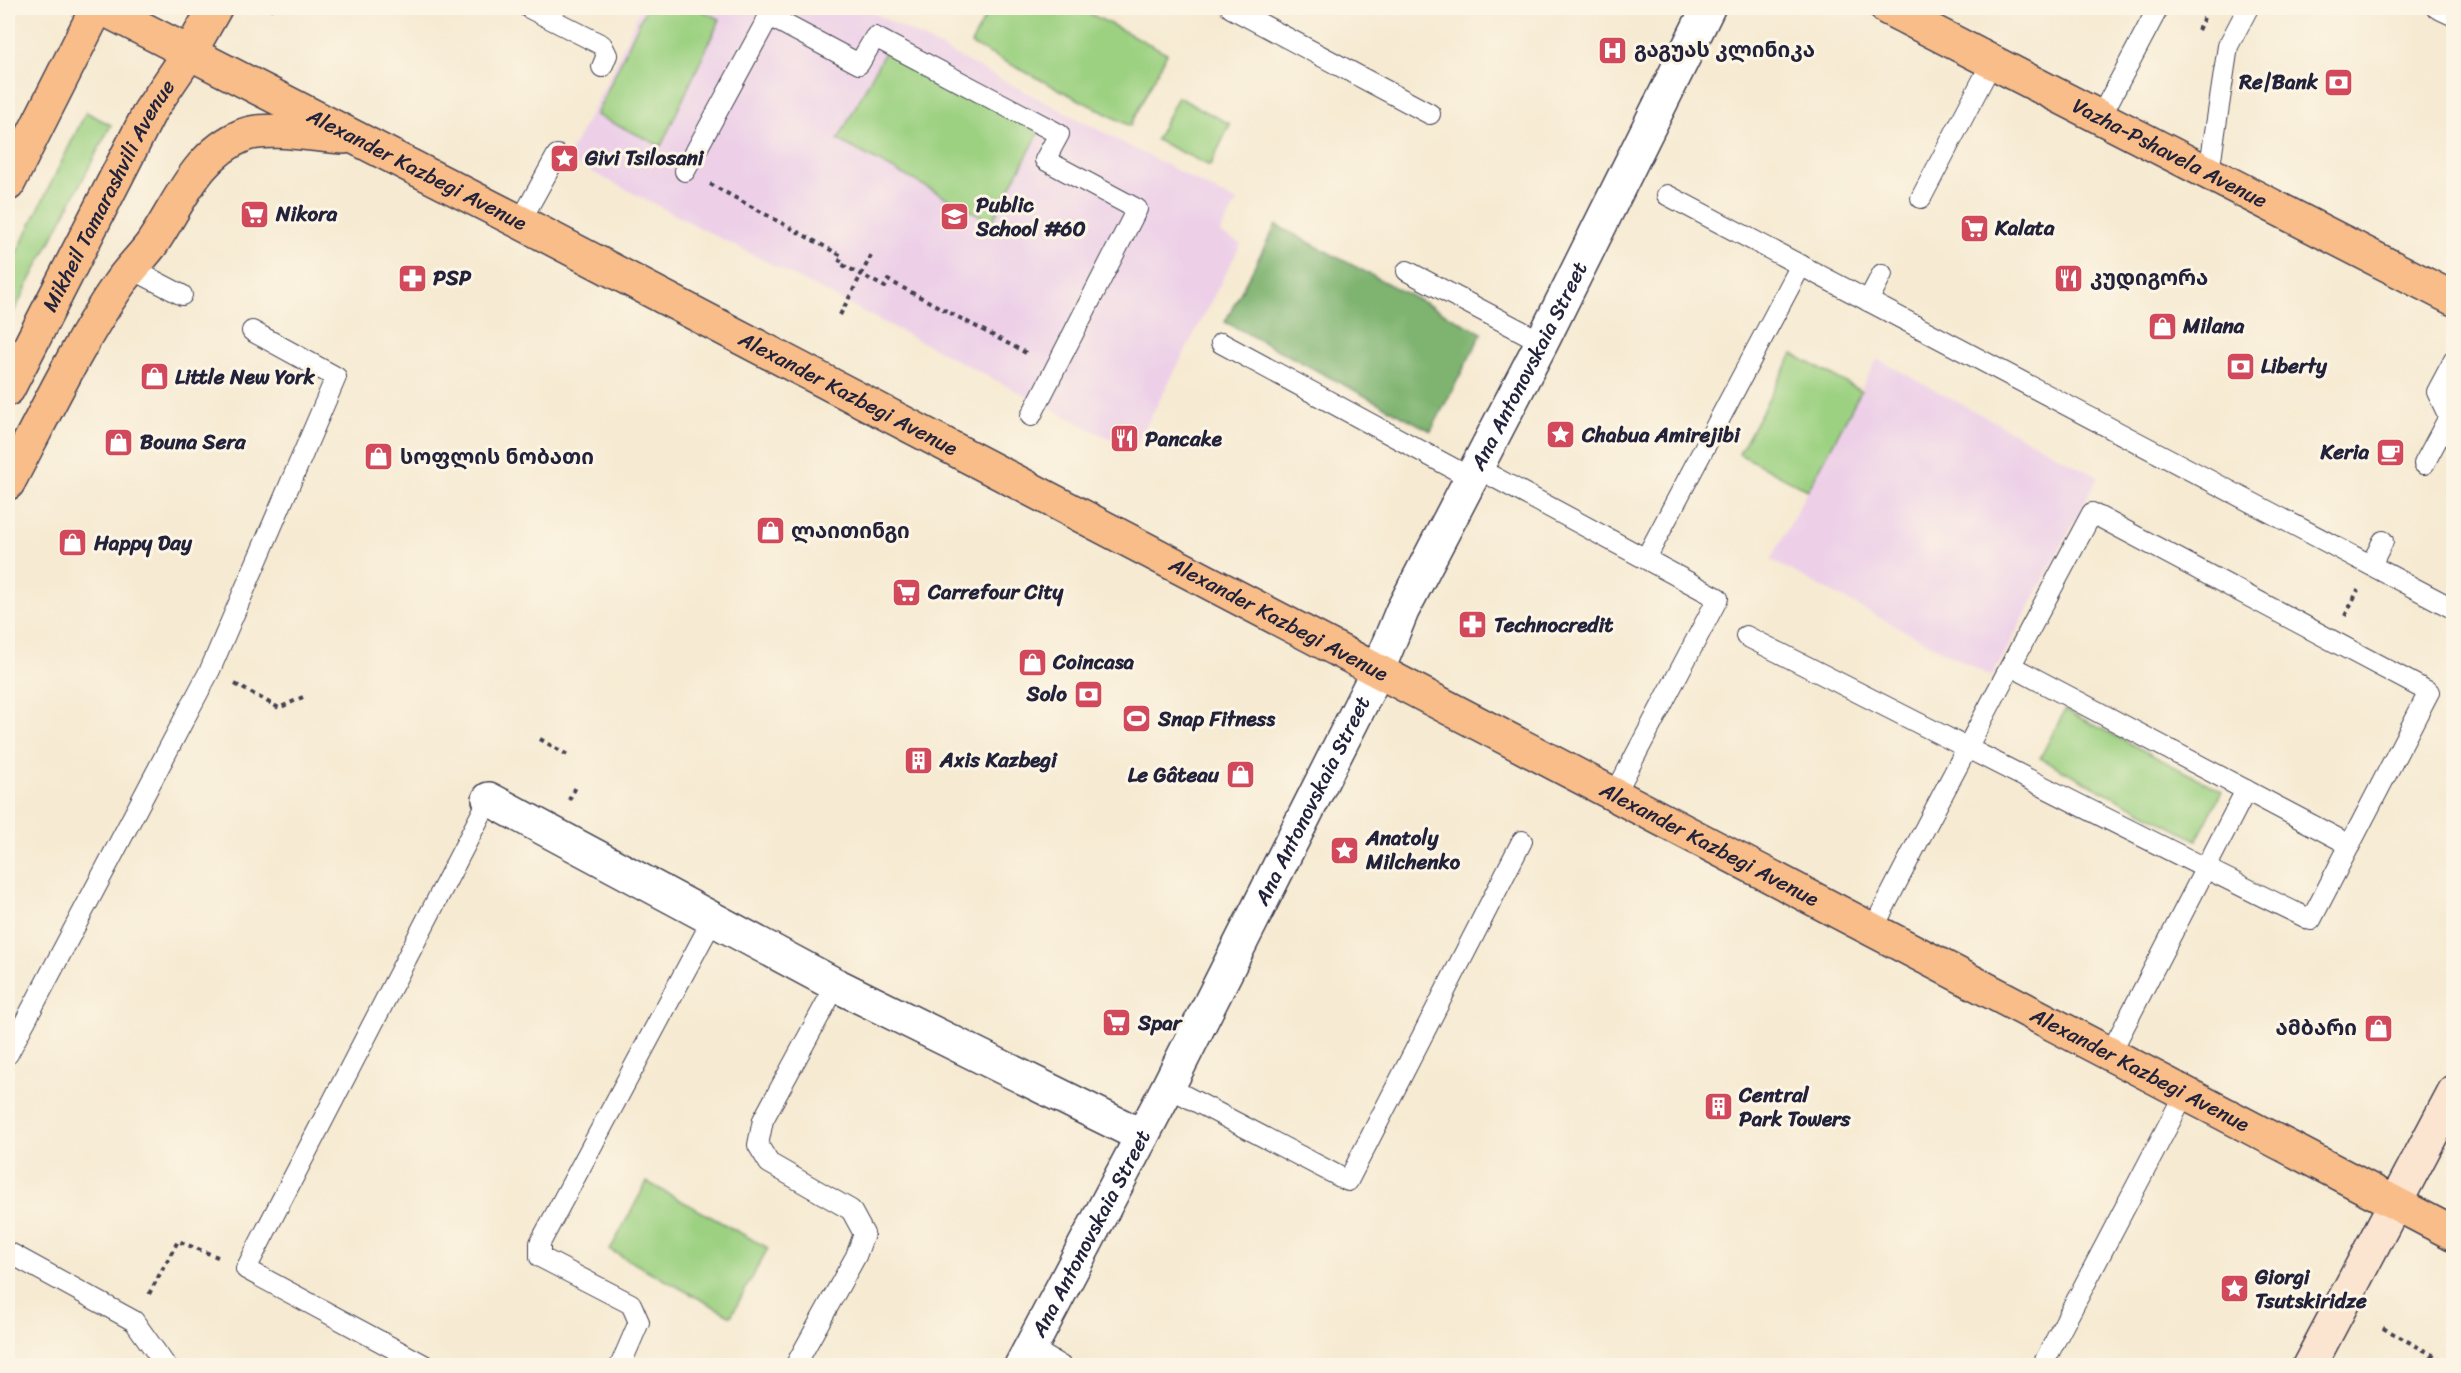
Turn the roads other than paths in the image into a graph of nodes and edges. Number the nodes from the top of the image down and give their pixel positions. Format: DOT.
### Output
graph roads {
  1 [pos="97,8"];
  2 [pos="102,8"];
  3 [pos="215,8"];
  4 [pos="528,8"];
  5 [pos="1231,8"];
  6 [pos="1708,8"];
  7 [pos="1887,8"];
  8 [pos="2160,8"];
  9 [pos="2248,8"];
  10 [pos="2437,8"];
  11 [pos="2454,16"];
  12 [pos="190,52"];
  13 [pos="1992,62"];
  14 [pos="602,68"];
  15 [pos="1430,114"];
  16 [pos="2101,116"];
  17 [pos="359,138"];
  18 [pos="557,155"];
  19 [pos="686,171"];
  20 [pos="2209,172"];
  21 [pos="8,184"];
  22 [pos="1667,195"];
  23 [pos="1921,198"];
  24 [pos="520,222"];
  25 [pos="1802,265"];
  26 [pos="1407,271"];
  27 [pos="128,274"];
  28 [pos="1882,274"];
  29 [pos="182,295"];
  30 [pos="2454,299"];
  31 [pos="1868,301"];
  32 [pos="252,332"];
  33 [pos="1542,342"];
  34 [pos="1221,343"];
  35 [pos="2454,360"];
  36 [pos="8,388"];
  37 [pos="1031,416"];
  38 [pos="2424,464"];
  39 [pos="1474,473"];
  40 [pos="8,483"];
  41 [pos="2384,541"];
  42 [pos="1646,558"];
  43 [pos="2371,565"];
  44 [pos="2454,609"];
  45 [pos="1746,636"];
  46 [pos="2011,666"];
  47 [pos="1377,672"];
  48 [pos="1968,747"];
  49 [pos="2246,790"];
  50 [pos="1614,796"];
  51 [pos="489,799"];
  52 [pos="1522,841"];
  53 [pos="2350,845"];
  54 [pos="2206,869"];
  55 [pos="713,919"];
  56 [pos="1872,931"];
  57 [pos="836,985"];
  58 [pos="8,1054"];
  59 [pos="2109,1056"];
  60 [pos="1168,1087"];
  61 [pos="2454,1092"];
  62 [pos="2184,1095"];
  63 [pos="1142,1136"];
  64 [pos="2394,1204"];
  65 [pos="2454,1234"];
  66 [pos="8,1252"];
  67 [pos="1026,1357"];
  68 [pos="166,1365"];
  69 [pos="426,1365"];
  70 [pos="620,1365"];
  71 [pos="795,1365"];
  72 [pos="1061,1365"];
  73 [pos="2042,1365"];
  74 [pos="2309,1365"];
  1 -- 21 [label="main road"];
  2 -- 12 [label="main road, Alexander Kazbegi Avenue"];
  3 -- 12 [label="main road, Mikheil Tamarashvili Avenue"];
  4 -- 14 [label="lane"];
  5 -- 15 [label="lane"];
  6 -- 33 [label="street, Ana Antonovskaia Street"];
  7 -- 13 [label="main road, Vazha-Pshavela Avenue"];
  8 -- 16 [label="lane"];
  9 -- 20 [label="lane"];
  10 -- 11 [label="lane"];
  12 -- 17 [label="main road, Alexander Kazbegi Avenue"];
  12 -- 36 [label="main road, Mikheil Tamarashvili Avenue"];
  13 -- 16 [label="main road, Vazha-Pshavela Avenue"];
  13 -- 23 [label="lane"];
  16 -- 20 [label="main road, Vazha-Pshavela Avenue"];
  17 -- 24 [label="main road, Alexander Kazbegi Avenue"];
  17 -- 27 [label="main road"];
  18 -- 24 [label="lane"];
  19 -- 37 [label="lane"];
  20 -- 30 [label="main road, Vazha-Pshavela Avenue"];
  22 -- 25 [label="lane"];
  24 -- 47 [label="main road, Alexander Kazbegi Avenue"];
  25 -- 31 [label="lane"];
  25 -- 42 [label="lane"];
  26 -- 33 [label="lane"];
  27 -- 29 [label="lane"];
  27 -- 40 [label="main road"];
  28 -- 31 [label="lane"];
  31 -- 43 [label="lane"];
  32 -- 58 [label="lane"];
  33 -- 39 [label="street, Ana Antonovskaia Street"];
  34 -- 39 [label="lane"];
  35 -- 38 [label="lane"];
  39 -- 42 [label="lane"];
  39 -- 47 [label="street, Ana Antonovskaia Street"];
  41 -- 43 [label="lane"];
  42 -- 50 [label="lane"];
  43 -- 44 [label="lane"];
  45 -- 48 [label="lane"];
  46 -- 48 [label="lane"];
  46 -- 49 [label="lane"];
  46 -- 53 [label="lane"];
  47 -- 50 [label="main road, Alexander Kazbegi Avenue"];
  47 -- 60 [label="street, Ana Antonovskaia Street"];
  48 -- 54 [label="lane"];
  48 -- 56 [label="lane"];
  49 -- 53 [label="lane"];
  49 -- 54 [label="lane"];
  50 -- 56 [label="main road, Alexander Kazbegi Avenue"];
  51 -- 55 [label="street"];
  51 -- 69 [label="lane"];
  52 -- 60 [label="lane"];
  53 -- 54 [label="lane"];
  54 -- 59 [label="lane"];
  55 -- 57 [label="street"];
  55 -- 70 [label="lane"];
  56 -- 59 [label="main road, Alexander Kazbegi Avenue"];
  57 -- 63 [label="street"];
  57 -- 71 [label="lane"];
  59 -- 62 [label="main road, Alexander Kazbegi Avenue"];
  60 -- 63 [label="street, Ana Antonovskaia Street"];
  61 -- 64 [label="main road"];
  62 -- 64 [label="main road, Alexander Kazbegi Avenue"];
  62 -- 73 [label="lane"];
  63 -- 67 [label="street, Ana Antonovskaia Street"];
  64 -- 65 [label="main road, Alexander Kazbegi Avenue"];
  64 -- 74 [label="main road"];
  66 -- 68 [label="lane"];
  67 -- 72 [label="lane"];
}
